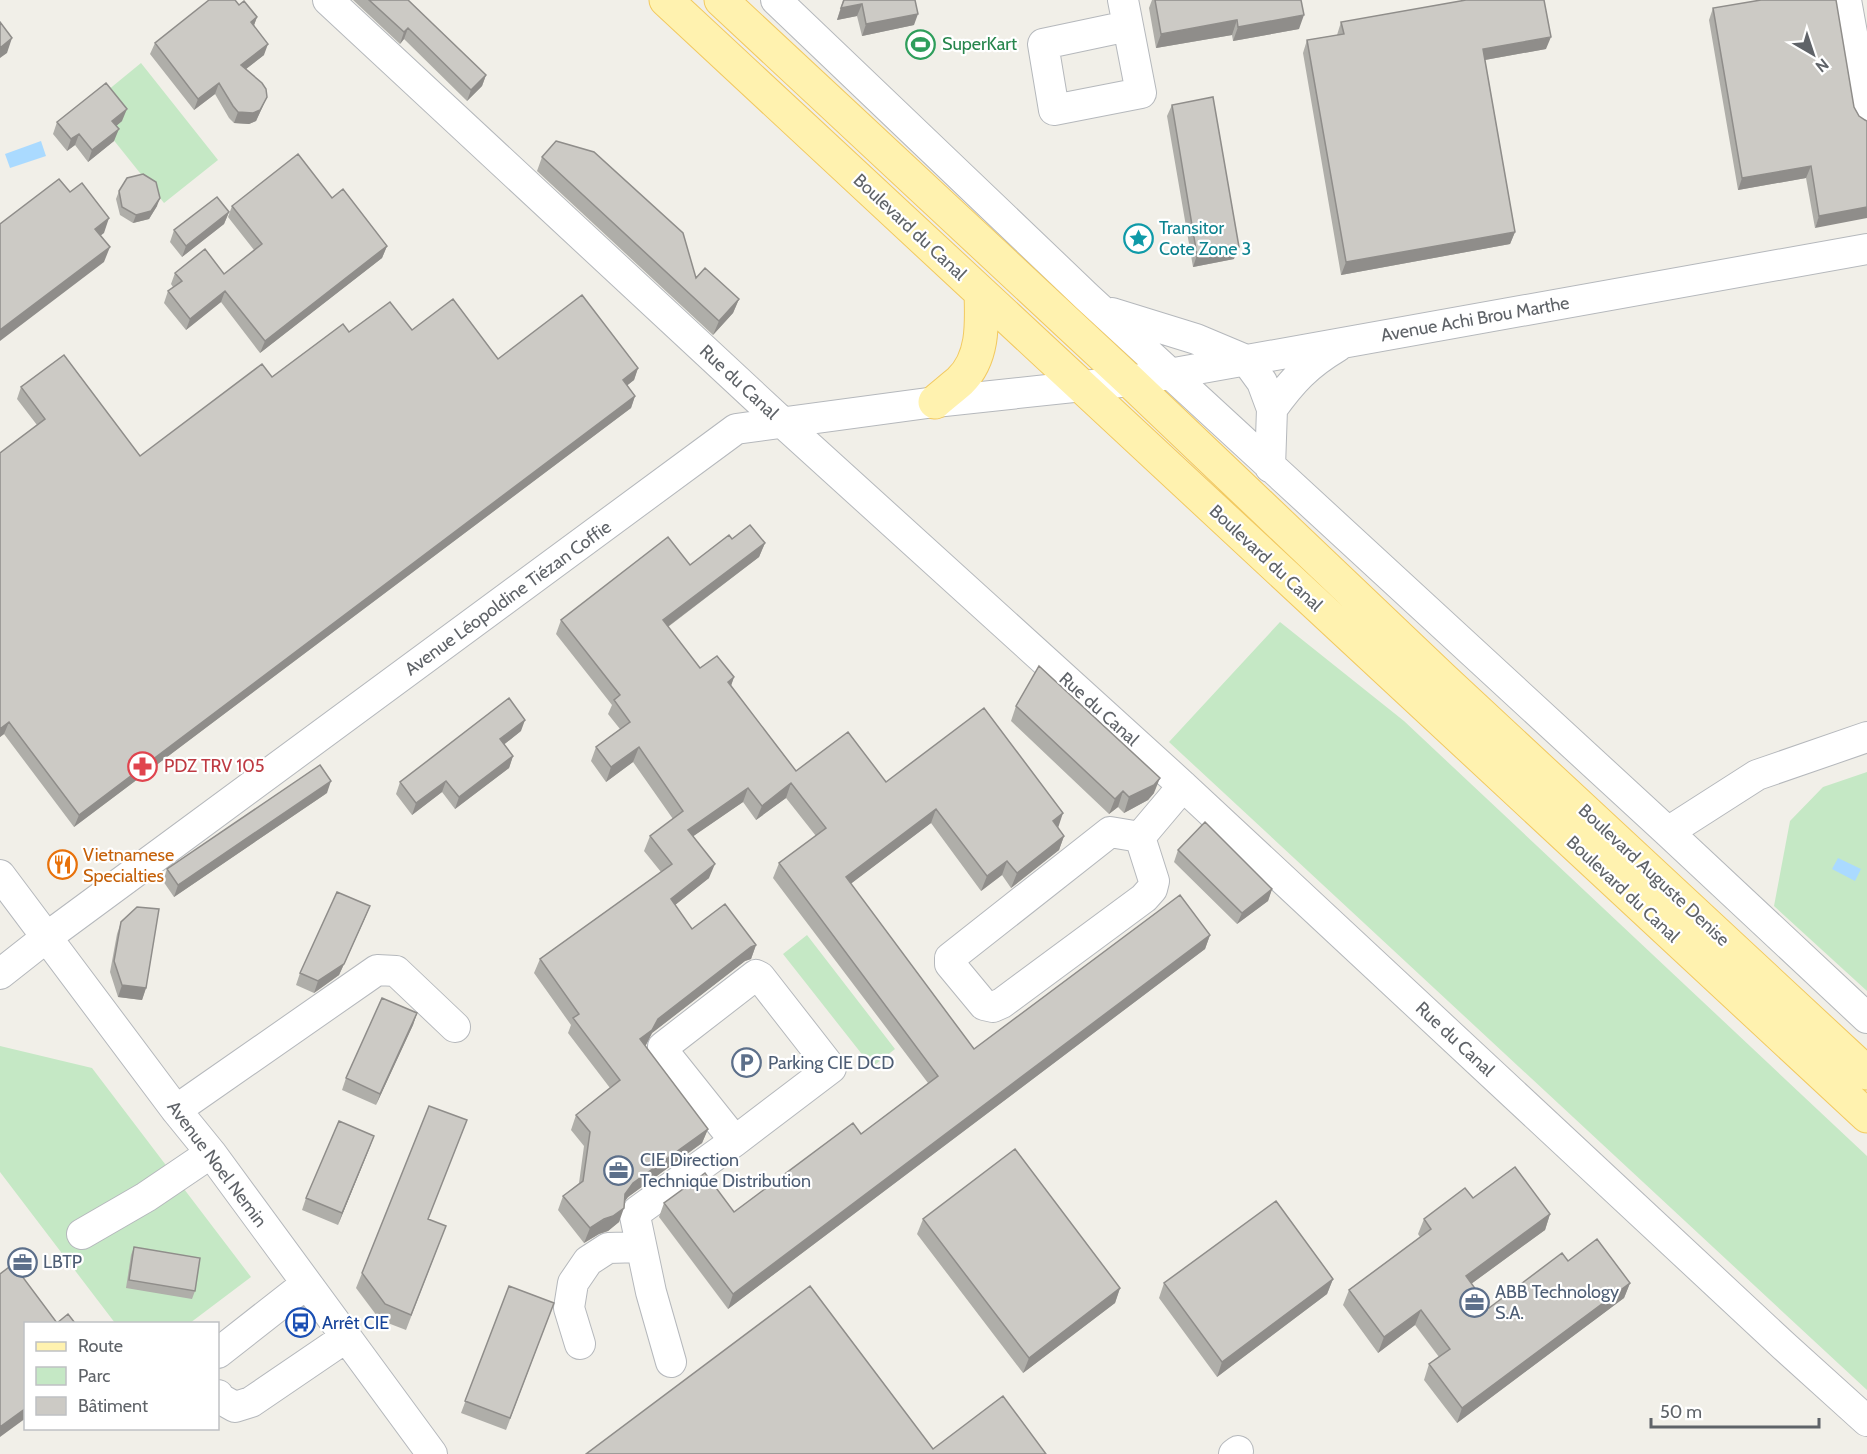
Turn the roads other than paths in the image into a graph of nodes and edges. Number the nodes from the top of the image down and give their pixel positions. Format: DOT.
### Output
graph roads {
  1 [pos="328,0"];
  2 [pos="666,0"];
  3 [pos="721,0"];
  4 [pos="776,0"];
  5 [pos="1846,0"];
  6 [pos="1867,116"];
  7 [pos="1867,249"];
  8 [pos="981,293"];
  9 [pos="1101,309"];
  10 [pos="1345,342"];
  11 [pos="1246,360"];
  12 [pos="1171,373"];
  13 [pos="1130,381"];
  14 [pos="1082,387"];
  15 [pos="934,402"];
  16 [pos="1272,409"];
  17 [pos="783,423"];
  18 [pos="1270,466"];
  19 [pos="1442,678"];
  20 [pos="1867,737"];
  21 [pos="1184,786"];
  22 [pos="1668,832"];
  23 [pos="1140,837"];
  24 [pos="0,874"];
  25 [pos="47,937"];
  26 [pos="0,974"];
  27 [pos="1867,1018"];
  28 [pos="455,1027"];
  29 [pos="1867,1072"];
  30 [pos="176,1110"];
  31 [pos="1867,1116"];
  32 [pos="735,1141"];
  33 [pos="212,1154"];
  34 [pos="81,1234"];
  35 [pos="641,1247"];
  36 [pos="306,1284"];
  37 [pos="345,1338"];
  38 [pos="580,1344"];
  39 [pos="219,1352"];
  40 [pos="671,1362"];
  41 [pos="219,1398"];
  42 [pos="1867,1421"];
  43 [pos="432,1454"];
  1 -- 17 [label="street, Rue du Canal"];
  2 -- 8 [label="main road, Boulevard du Canal"];
  3 -- 13 [label="main road, Boulevard du Canal"];
  4 -- 9 [label="street"];
  5 -- 6 [label="street"];
  7 -- 10 [label="street, Avenue Achi Brou Marthe"];
  8 -- 14 [label="main road, Boulevard du Canal"];
  8 -- 15 [label="main road"];
  9 -- 11 [label="street"];
  9 -- 12 [label="street"];
  10 -- 11 [label="street, Avenue Achi Brou Marthe"];
  10 -- 16 [label="street"];
  11 -- 12 [label="street, Avenue Achi Brou Marthe"];
  11 -- 16 [label="street"];
  12 -- 13 [label="street, Avenue Achi Brou Marthe"];
  12 -- 18 [label="street"];
  13 -- 14 [label="street, Avenue Achi Brou Marthe"];
  13 -- 19 [label="main road, Boulevard du Canal"];
  14 -- 15 [label="street, Avenue Léopoldine Tiézan Coffie"];
  14 -- 31 [label="main road, Boulevard du Canal"];
  15 -- 17 [label="street, Avenue Léopoldine Tiézan Coffie"];
  16 -- 18 [label="street"];
  17 -- 21 [label="street, Rue du Canal"];
  17 -- 25 [label="street, Avenue Léopoldine Tiézan Coffie"];
  18 -- 22 [label="street"];
  19 -- 29 [label="main road, Boulevard Auguste Denise"];
  20 -- 22 [label="street"];
  21 -- 23 [label="street"];
  21 -- 42 [label="street, Rue du Canal"];
  22 -- 27 [label="street"];
  23 -- 23 [label="street"];
  24 -- 25 [label="street, Avenue Noel Nemin"];
  25 -- 26 [label="street, Avenue Léopoldine Tiézan Coffie"];
  25 -- 30 [label="street, Avenue Noel Nemin"];
  28 -- 30 [label="street"];
  30 -- 33 [label="street, Avenue Noel Nemin"];
  32 -- 32 [label="street"];
  32 -- 35 [label="street"];
  33 -- 34 [label="street"];
  33 -- 36 [label="street, Avenue Noel Nemin"];
  35 -- 38 [label="street"];
  35 -- 40 [label="street"];
  36 -- 37 [label="street, Avenue Noel Nemin"];
  36 -- 39 [label="street"];
  37 -- 41 [label="street"];
  37 -- 43 [label="street, Avenue Noel Nemin"];
}
